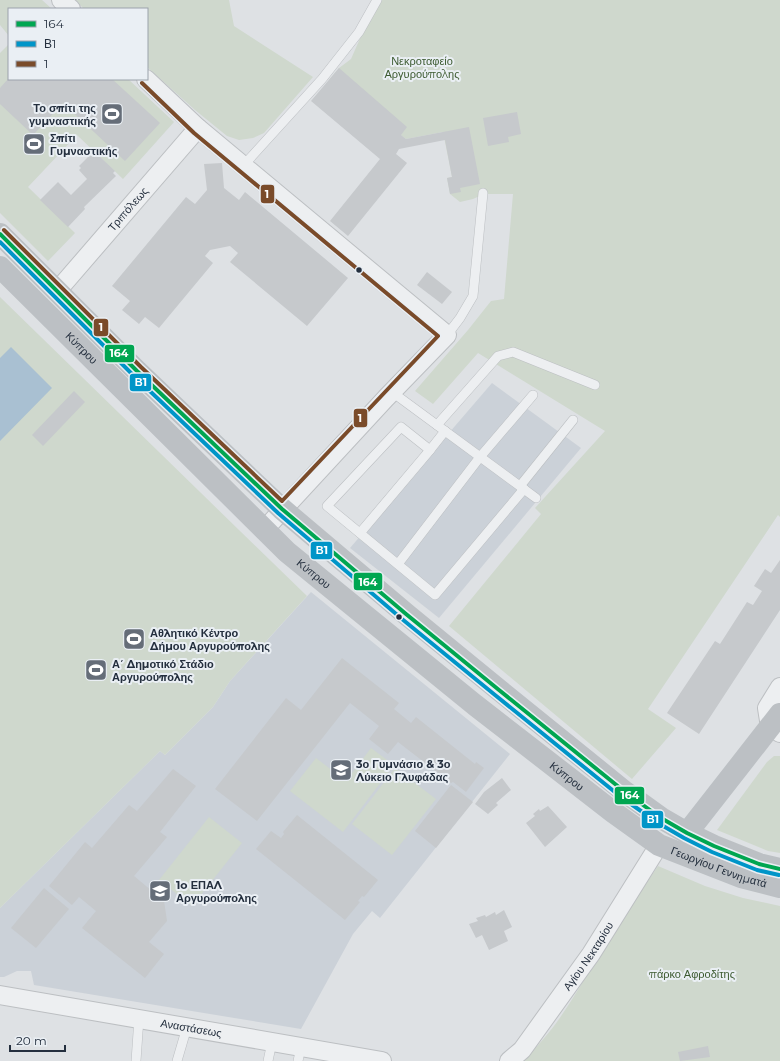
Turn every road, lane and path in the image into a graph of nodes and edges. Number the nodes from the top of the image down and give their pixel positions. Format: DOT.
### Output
graph roads {
  1 [pos="61,0"];
  2 [pos="377,0"];
  3 [pos="70,8"];
  4 [pos="147,80"];
  5 [pos="198,128"];
  6 [pos="243,166"];
  7 [pos="483,194"];
  8 [pos="0,235"];
  9 [pos="0,268"];
  10 [pos="58,290"];
  11 [pos="447,335"];
  12 [pos="595,385"];
  13 [pos="392,392"];
  14 [pos="533,395"];
  15 [pos="573,420"];
  16 [pos="437,425"];
  17 [pos="445,431"];
  18 [pos="430,450"];
  19 [pos="480,457"];
  20 [pos="522,488"];
  21 [pos="536,498"];
  22 [pos="282,509"];
  23 [pos="264,530"];
  24 [pos="360,533"];
  25 [pos="398,564"];
  26 [pos="780,687"];
  27 [pos="777,725"];
  28 [pos="687,834"];
  29 [pos="659,845"];
  30 [pos="780,869"];
  31 [pos="780,887"];
  32 [pos="0,995"];
  33 [pos="139,1018"];
  34 [pos="187,1027"];
  35 [pos="272,1042"];
  36 [pos="299,1054"];
  37 [pos="136,1061"];
  38 [pos="177,1061"];
  39 [pos="268,1061"];
  40 [pos="382,1061"];
  41 [pos="509,1061"];
  1 -- 3 [label="street"];
  2 -- 6 [label="lane"];
  4 -- 5 [label="street"];
  5 -- 6 [label="street"];
  5 -- 10 [label="street, Τριπόλεως"];
  6 -- 11 [label="street"];
  7 -- 11 [label="lane"];
  8 -- 10 [label="main road"];
  9 -- 23 [label="main road, Κύπρου"];
  10 -- 22 [label="main road"];
  11 -- 13 [label="street"];
  12 -- 16 [label="lane"];
  13 -- 16 [label="lane"];
  13 -- 22 [label="street"];
  14 -- 19 [label="lane"];
  15 -- 20 [label="lane"];
  16 -- 17 [label="lane"];
  17 -- 18 [label="lane"];
  17 -- 19 [label="lane"];
  18 -- 24 [label="lane"];
  18 -- 24 [label="lane"];
  19 -- 20 [label="lane"];
  19 -- 25 [label="lane"];
  20 -- 21 [label="lane"];
  20 -- 25 [label="lane"];
  22 -- 23 [label="street"];
  22 -- 28 [label="main road"];
  23 -- 29 [label="main road, Κύπρου"];
  24 -- 25 [label="lane"];
  26 -- 27 [label="street"];
  27 -- 28 [label="main road"];
  28 -- 29 [label="main road"];
  28 -- 30 [label="main road, Γεωργίου Γεννηματά"];
  29 -- 31 [label="main road, Γεωργίου Γεννηματά"];
  29 -- 41 [label="street, Αγίου Νεκταρίου"];
  32 -- 33 [label="street, Αναστάσεως"];
  33 -- 34 [label="street, Αναστάσεως"];
  33 -- 37 [label="lane"];
  34 -- 35 [label="street, Αναστάσεως"];
  34 -- 38 [label="lane"];
  35 -- 36 [label="street, Αναστάσεως"];
  35 -- 39 [label="lane"];
  36 -- 40 [label="street, Αναστάσεως"];
}
